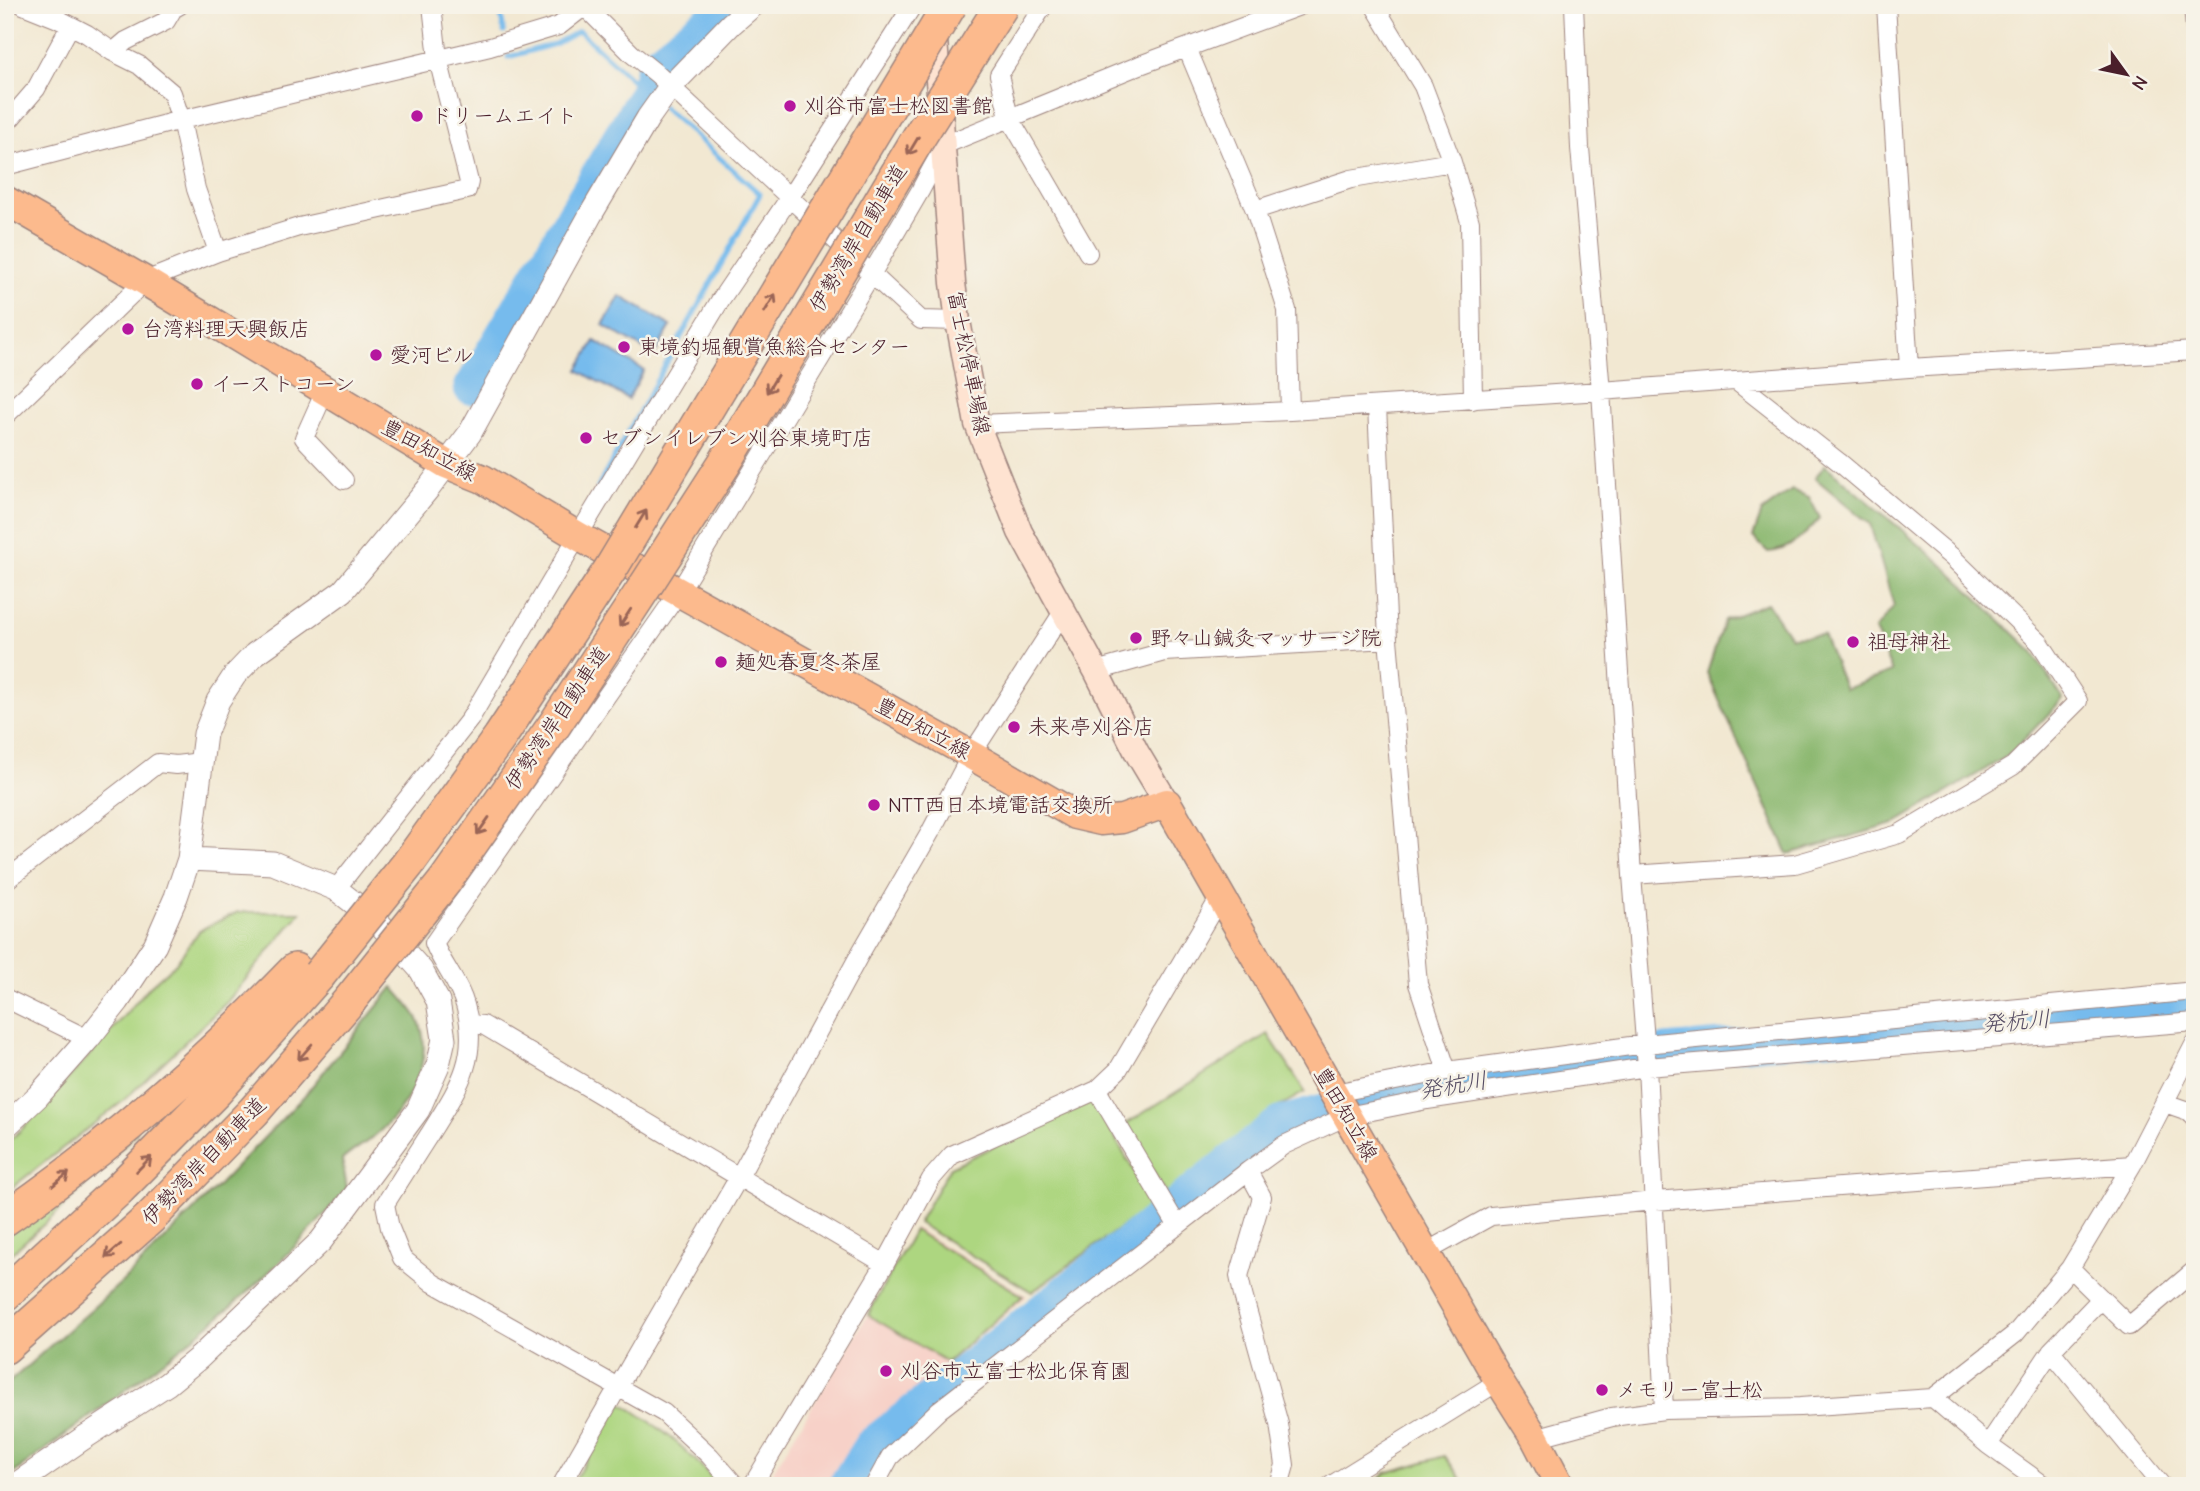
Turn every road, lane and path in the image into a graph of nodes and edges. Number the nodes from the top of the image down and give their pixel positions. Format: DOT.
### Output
graph roads {
  1 [pos="23,5"];
  2 [pos="180,5"];
  3 [pos="432,5"];
  4 [pos="753,5"];
  5 [pos="913,5"];
  6 [pos="932,5"];
  7 [pos="950,5"];
  8 [pos="1002,5"];
  9 [pos="1044,5"];
  10 [pos="1302,5"];
  11 [pos="1374,5"];
  12 [pos="1574,5"];
  13 [pos="1886,5"];
  14 [pos="2193,5"];
  15 [pos="584,6"];
  16 [pos="64,17"];
  17 [pos="2195,30"];
  18 [pos="1187,48"];
  19 [pos="113,52"];
  20 [pos="438,59"];
  21 [pos="663,81"];
  22 [pos="1009,117"];
  23 [pos="181,120"];
  24 [pos="5,125"];
  25 [pos="944,145"];
  26 [pos="1452,162"];
  27 [pos="5,166"];
  28 [pos="790,197"];
  29 [pos="5,200"];
  30 [pos="1255,210"];
  31 [pos="218,252"];
  32 [pos="1088,253"];
  33 [pos="872,273"];
  34 [pos="145,281"];
  35 [pos="958,321"];
  36 [pos="2195,351"];
  37 [pos="1909,368"];
  38 [pos="1736,381"];
  39 [pos="325,391"];
  40 [pos="1601,391"];
  41 [pos="1473,400"];
  42 [pos="1377,406"];
  43 [pos="1290,411"];
  44 [pos="5,416"];
  45 [pos="978,424"];
  46 [pos="446,464"];
  47 [pos="344,480"];
  48 [pos="578,536"];
  49 [pos="679,592"];
  50 [pos="1063,612"];
  51 [pos="1388,639"];
  52 [pos="1096,671"];
  53 [pos="971,755"];
  54 [pos="201,761"];
  55 [pos="1167,803"];
  56 [pos="189,859"];
  57 [pos="1632,875"];
  58 [pos="5,881"];
  59 [pos="336,889"];
  60 [pos="1220,897"];
  61 [pos="313,966"];
  62 [pos="2195,991"];
  63 [pos="5,998"];
  64 [pos="2195,1022"];
  65 [pos="470,1024"];
  66 [pos="88,1039"];
  67 [pos="2195,1043"];
  68 [pos="1646,1044"];
  69 [pos="1647,1067"];
  70 [pos="1447,1071"];
  71 [pos="1097,1090"];
  72 [pos="2165,1103"];
  73 [pos="1340,1105"];
  74 [pos="2195,1118"];
  75 [pos="5,1127"];
  76 [pos="2132,1166"];
  77 [pos="1248,1171"];
  78 [pos="739,1177"];
  79 [pos="1655,1201"];
  80 [pos="5,1219"];
  81 [pos="1177,1225"];
  82 [pos="1426,1252"];
  83 [pos="885,1264"];
  84 [pos="2070,1268"];
  85 [pos="2195,1270"];
  86 [pos="5,1294"];
  87 [pos="2101,1299"];
  88 [pos="5,1347"];
  89 [pos="2051,1351"];
  90 [pos="1499,1381"];
  91 [pos="618,1387"];
  92 [pos="1933,1398"];
  93 [pos="1664,1410"];
  94 [pos="1535,1438"];
  95 [pos="1988,1445"];
  96 [pos="14,1486"];
  97 [pos="561,1486"];
  98 [pos="736,1486"];
  99 [pos="752,1486"];
  100 [pos="874,1486"];
  101 [pos="1279,1486"];
  102 [pos="1330,1486"];
  103 [pos="1560,1486"];
  104 [pos="2045,1486"];
  105 [pos="2162,1486"];
  1 -- 16 [label="street"];
  2 -- 19 [label="street"];
  3 -- 20 [label="street"];
  4 -- 21 [label="street"];
  5 -- 28 [label="street"];
  6 -- 25 [label="main road, 富士松停車場線"];
  61 -- 7 [label="highway, 伊勢湾岸自動車道, one-way, bridge"];
  8 -- 88 [label="highway, 伊勢湾岸自動車道, one-way, bridge"];
  9 -- 22 [label="street"];
  10 -- 18 [label="street"];
  11 -- 26 [label="street"];
  12 -- 40 [label="street"];
  13 -- 37 [label="street"];
  14 -- 17 [label="street"];
  15 -- 20 [label="street"];
  15 -- 21 [label="street"];
  16 -- 19 [label="street"];
  16 -- 24 [label="street"];
  18 -- 22 [label="street"];
  18 -- 30 [label="street"];
  19 -- 23 [label="street"];
  20 -- 23 [label="street"];
  20 -- 31 [label="street"];
  21 -- 28 [label="street"];
  21 -- 46 [label="street"];
  22 -- 25 [label="street"];
  22 -- 32 [label="street"];
  23 -- 27 [label="street"];
  23 -- 31 [label="street"];
  25 -- 33 [label="street"];
  25 -- 35 [label="main road, 富士松停車場線"];
  26 -- 30 [label="street"];
  26 -- 41 [label="street"];
  28 -- 33 [label="street"];
  28 -- 48 [label="street"];
  29 -- 34 [label="main road, 豊田知立線"];
  30 -- 43 [label="street"];
  31 -- 34 [label="street"];
  33 -- 35 [label="street"];
  33 -- 49 [label="street"];
  34 -- 39 [label="main road, 豊田知立線"];
  34 -- 44 [label="street"];
  35 -- 45 [label="main road, 富士松停車場線"];
  36 -- 37 [label="street"];
  37 -- 38 [label="street"];
  38 -- 40 [label="street"];
  38 -- 57 [label="street"];
  39 -- 46 [label="main road, 豊田知立線"];
  39 -- 47 [label="street"];
  40 -- 41 [label="street"];
  40 -- 57 [label="street"];
  41 -- 42 [label="street"];
  42 -- 43 [label="street"];
  42 -- 51 [label="street"];
  43 -- 45 [label="street"];
  45 -- 50 [label="main road, 富士松停車場線"];
  46 -- 48 [label="main road, 豊田知立線"];
  46 -- 54 [label="street"];
  48 -- 49 [label="main road, 豊田知立線"];
  48 -- 59 [label="street"];
  49 -- 53 [label="main road, 豊田知立線"];
  49 -- 65 [label="street"];
  50 -- 52 [label="main road, 富士松停車場線"];
  50 -- 53 [label="street"];
  51 -- 52 [label="street"];
  51 -- 70 [label="street"];
  52 -- 55 [label="main road, 富士松停車場線"];
  53 -- 55 [label="main road, 豊田知立線"];
  53 -- 78 [label="street"];
  54 -- 56 [label="street"];
  54 -- 58 [label="street"];
  55 -- 60 [label="main road, 豊田知立線"];
  56 -- 59 [label="street"];
  56 -- 66 [label="street"];
  57 -- 68 [label="street"];
  59 -- 96 [label="street"];
  60 -- 71 [label="street"];
  60 -- 73 [label="main road, 豊田知立線"];
  80 -- 61 [label="highway, one-way"];
  86 -- 61 [label="highway, 伊勢湾岸自動車道, one-way"];
  62 -- 68 [label="street"];
  63 -- 66 [label="street"];
  64 -- 69 [label="street"];
  65 -- 78 [label="street"];
  65 -- 91 [label="street"];
  66 -- 75 [label="street"];
  67 -- 72 [label="street"];
  68 -- 69 [label="street"];
  68 -- 70 [label="street"];
  69 -- 73 [label="street"];
  69 -- 79 [label="street"];
  70 -- 73 [label="street"];
  71 -- 81 [label="street"];
  71 -- 83 [label="street"];
  72 -- 74 [label="street"];
  72 -- 76 [label="street"];
  73 -- 77 [label="street"];
  73 -- 82 [label="main road, 豊田知立線"];
  76 -- 79 [label="street"];
  76 -- 84 [label="street"];
  77 -- 81 [label="street"];
  77 -- 101 [label="street"];
  78 -- 83 [label="street"];
  78 -- 91 [label="street"];
  79 -- 82 [label="street"];
  79 -- 93 [label="street"];
  81 -- 100 [label="street"];
  82 -- 90 [label="main road, 豊田知立線"];
  83 -- 99 [label="street"];
  84 -- 87 [label="street"];
  84 -- 92 [label="street"];
  85 -- 87 [label="street"];
  87 -- 89 [label="street"];
  89 -- 95 [label="street"];
  89 -- 105 [label="street"];
  90 -- 94 [label="main road, 豊田知立線"];
  90 -- 102 [label="street"];
  91 -- 97 [label="street"];
  91 -- 98 [label="street"];
  92 -- 93 [label="street"];
  92 -- 95 [label="street"];
  93 -- 94 [label="street"];
  94 -- 103 [label="main road, 豊田知立線"];
  95 -- 104 [label="street"];
}
